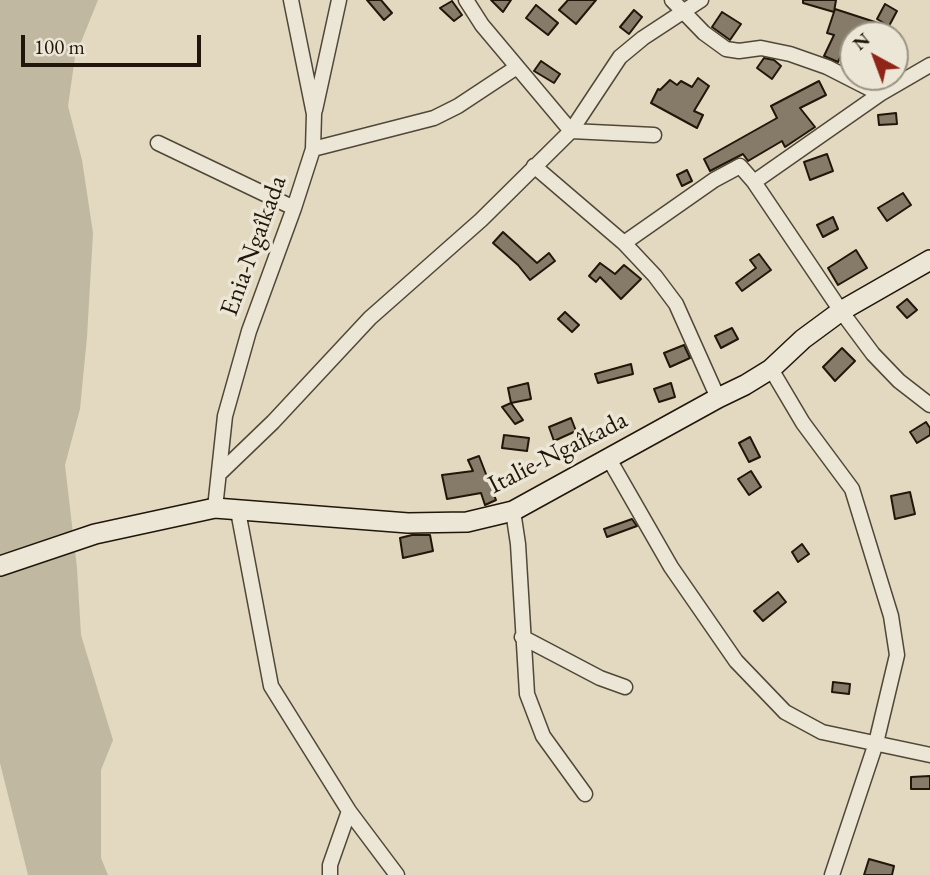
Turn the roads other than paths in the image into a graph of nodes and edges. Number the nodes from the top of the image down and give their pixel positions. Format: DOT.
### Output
graph roads {
  1 [pos="291,0"];
  2 [pos="339,0"];
  3 [pos="466,0"];
  4 [pos="672,0"];
  5 [pos="701,0"];
  6 [pos="682,12"];
  7 [pos="930,65"];
  8 [pos="517,67"];
  9 [pos="880,94"];
  10 [pos="314,114"];
  11 [pos="570,131"];
  12 [pos="654,135"];
  13 [pos="158,143"];
  14 [pos="313,149"];
  15 [pos="534,166"];
  16 [pos="754,182"];
  17 [pos="294,208"];
  18 [pos="624,243"];
  19 [pos="930,260"];
  20 [pos="841,311"];
  21 [pos="771,369"];
  22 [pos="718,398"];
  23 [pos="930,405"];
  24 [pos="609,459"];
  25 [pos="221,472"];
  26 [pos="215,508"];
  27 [pos="238,511"];
  28 [pos="513,511"];
  29 [pos="0,566"];
  30 [pos="522,637"];
  31 [pos="625,687"];
  32 [pos="876,743"];
  33 [pos="930,755"];
  34 [pos="585,794"];
  35 [pos="349,811"];
  36 [pos="330,875"];
  37 [pos="397,875"];
  38 [pos="832,875"];
  1 -- 10 [label="street, Enia-Ngaîkada"];
  2 -- 10 [label="street"];
  3 -- 8 [label="street"];
  4 -- 6 [label="street"];
  5 -- 6 [label="street"];
  6 -- 9 [label="street"];
  6 -- 11 [label="street"];
  7 -- 9 [label="street"];
  8 -- 11 [label="street"];
  8 -- 14 [label="street"];
  9 -- 16 [label="street"];
  10 -- 14 [label="street, Enia-Ngaîkada"];
  11 -- 12 [label="street"];
  11 -- 15 [label="street"];
  13 -- 17 [label="street"];
  14 -- 17 [label="street, Enia-Ngaîkada"];
  15 -- 18 [label="street"];
  15 -- 25 [label="street"];
  16 -- 18 [label="street"];
  16 -- 20 [label="street"];
  17 -- 25 [label="street, Enia-Ngaîkada"];
  18 -- 22 [label="street"];
  19 -- 20 [label="street, Italie-Ngaîkada"];
  20 -- 21 [label="street, Italie-Ngaîkada"];
  20 -- 23 [label="street"];
  21 -- 22 [label="street, Italie-Ngaîkada"];
  21 -- 32 [label="street"];
  22 -- 24 [label="street, Italie-Ngaîkada"];
  24 -- 28 [label="street, Italie-Ngaîkada"];
  24 -- 32 [label="street"];
  25 -- 26 [label="street, Enia-Ngaîkada"];
  26 -- 27 [label="street, Italie-Ngaîkada"];
  26 -- 29 [label="street, Italie-Ngaîkada"];
  27 -- 28 [label="street, Italie-Ngaîkada"];
  27 -- 35 [label="street"];
  28 -- 30 [label="street"];
  30 -- 31 [label="street"];
  30 -- 34 [label="street"];
  32 -- 33 [label="street"];
  32 -- 38 [label="street"];
  35 -- 36 [label="street"];
  35 -- 37 [label="street"];
}
